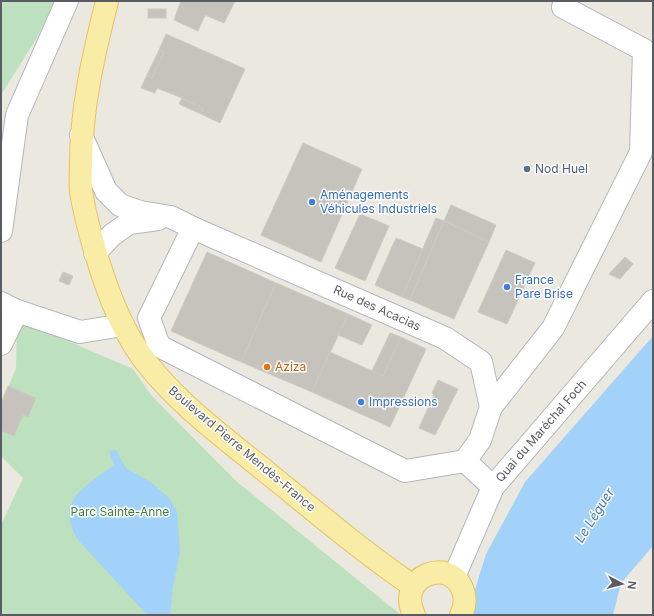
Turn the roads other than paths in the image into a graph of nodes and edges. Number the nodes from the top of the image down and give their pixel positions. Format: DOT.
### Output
graph roads {
  1 [pos="67,1"];
  2 [pos="107,1"];
  3 [pos="563,7"];
  4 [pos="81,136"];
  5 [pos="171,217"];
  6 [pos="193,228"];
  7 [pos="1,231"];
  8 [pos="95,253"];
  9 [pos="653,301"];
  10 [pos="9,307"];
  11 [pos="123,325"];
  12 [pos="1,344"];
  13 [pos="491,407"];
  14 [pos="465,462"];
  15 [pos="493,487"];
  16 [pos="454,577"];
  17 [pos="413,586"];
  18 [pos="414,615"];
  19 [pos="462,615"];
  1 -- 7 [label="street"];
  2 -- 4 [label="main road, Boulevard Pierre Mendès-France"];
  3 -- 13 [label="street"];
  4 -- 5 [label="street, Rue des Acacias"];
  4 -- 8 [label="main road, Boulevard Pierre Mendès-France"];
  5 -- 6 [label="street, Rue des Acacias"];
  5 -- 8 [label="street"];
  6 -- 13 [label="street, Rue des Acacias"];
  6 -- 14 [label="street"];
  8 -- 11 [label="main road, Boulevard Pierre Mendès-France"];
  9 -- 15 [label="street, Quai du Maréchal Foch"];
  10 -- 11 [label="street"];
  10 -- 12 [label="street"];
  11 -- 17 [label="main road, Boulevard Pierre Mendès-France"];
  13 -- 14 [label="street"];
  14 -- 15 [label="street"];
  15 -- 16 [label="street, Quai du Maréchal Foch"];
  16 -- 17 [label="main road"];
  16 -- 19 [label="main road"];
  17 -- 18 [label="main road"];
}
